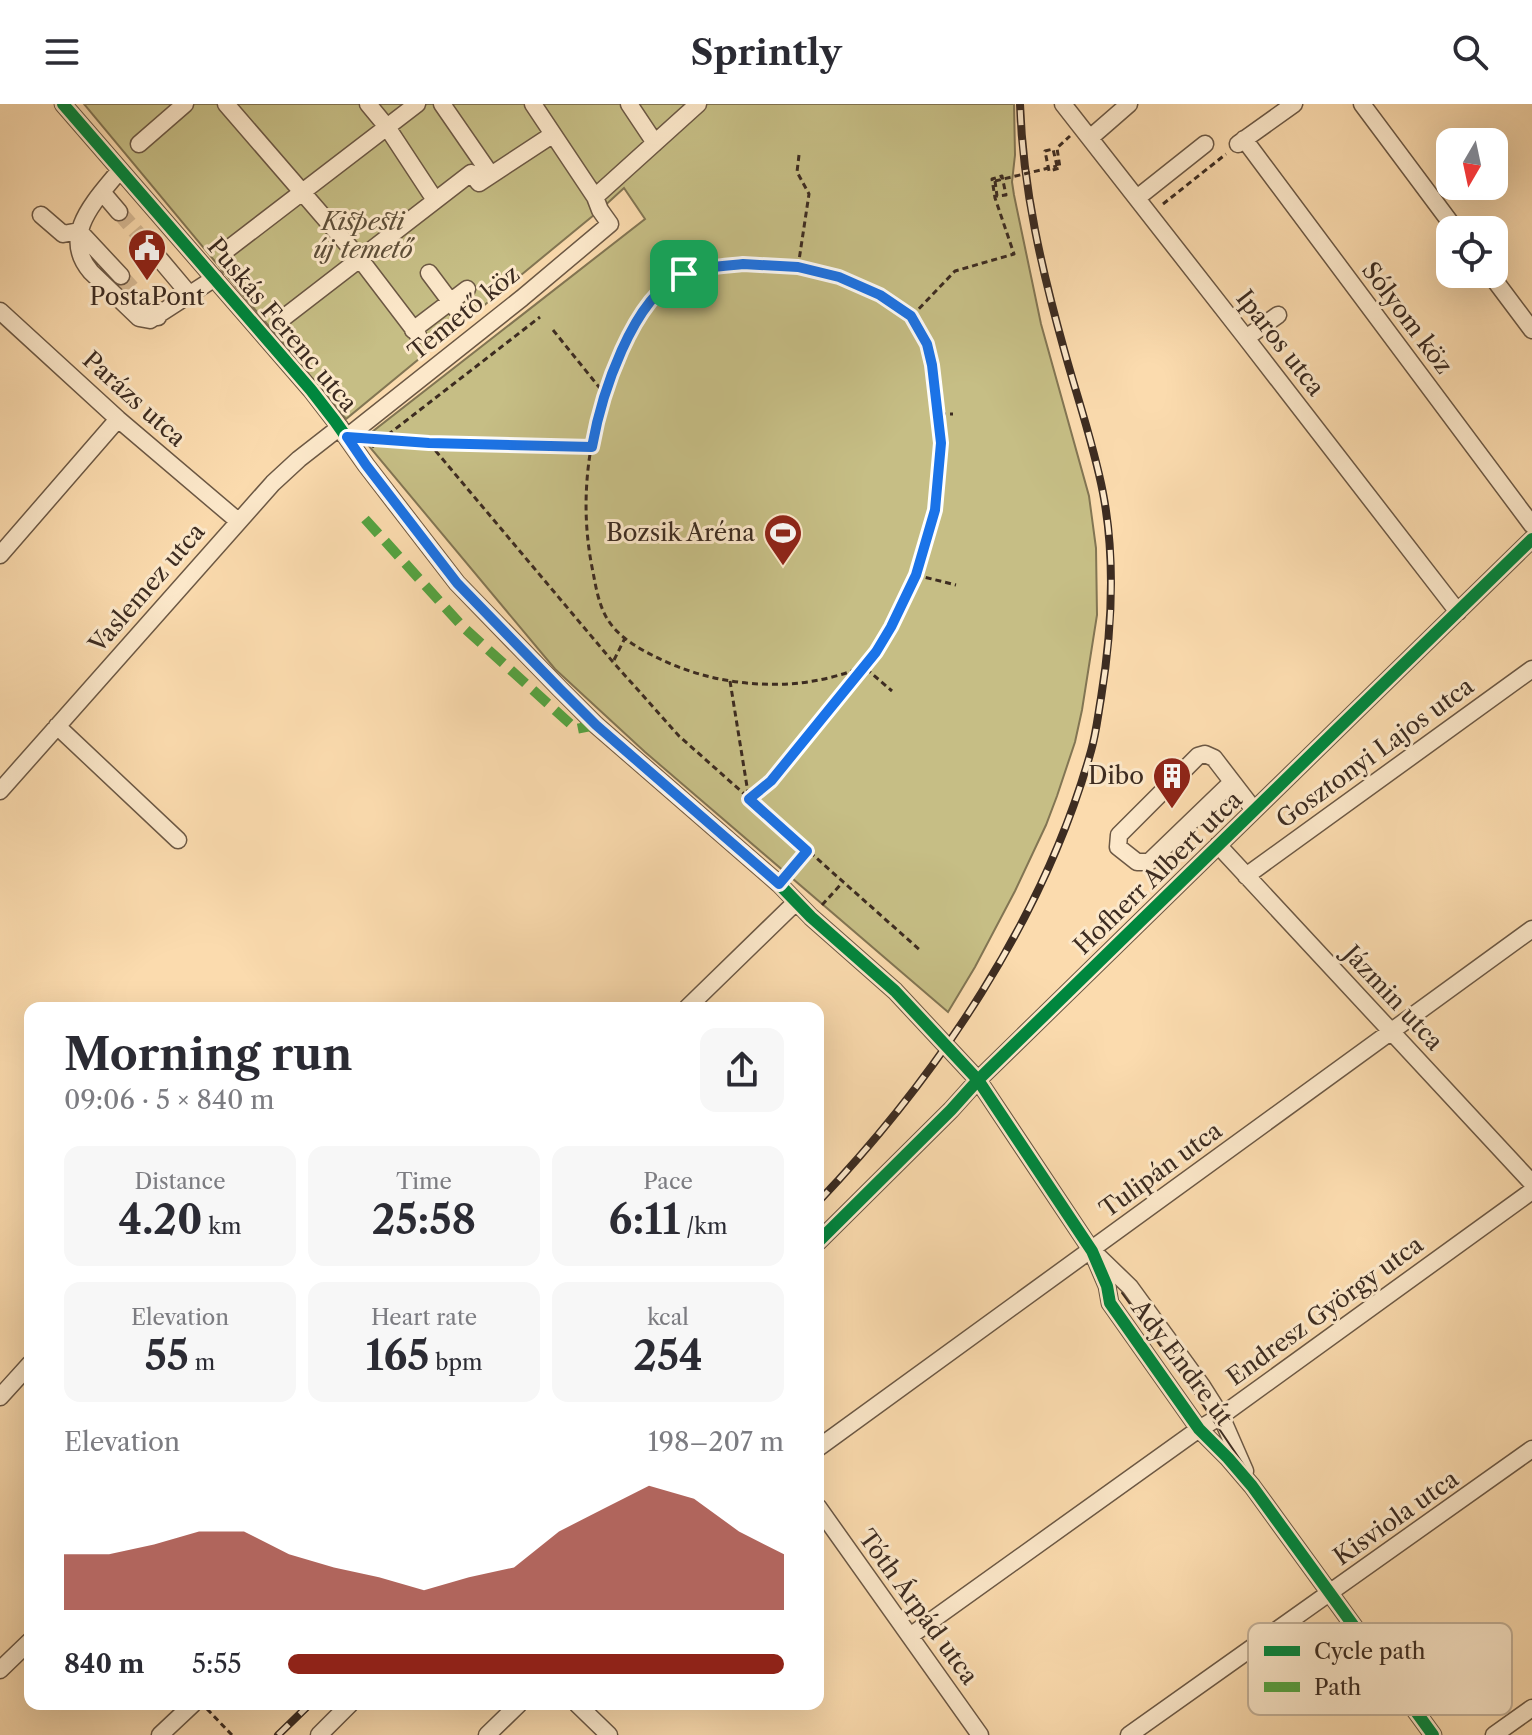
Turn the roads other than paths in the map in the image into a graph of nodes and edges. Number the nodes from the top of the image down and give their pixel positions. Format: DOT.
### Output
graph roads {
  1 [pos="63,104"];
  2 [pos="185,104"];
  3 [pos="226,104"];
  4 [pos="368,104"];
  5 [pos="417,104"];
  6 [pos="442,104"];
  7 [pos="533,104"];
  8 [pos="629,104"];
  9 [pos="698,104"];
  10 [pos="1129,104"];
  11 [pos="1294,104"];
  12 [pos="1362,104"];
  13 [pos="1069,106"];
  14 [pos="387,127"];
  15 [pos="552,135"];
  16 [pos="1090,138"];
  17 [pos="655,143"];
  18 [pos="139,144"];
  19 [pos="1205,144"];
  20 [pos="120,170"];
  21 [pos="491,175"];
  22 [pos="102,192"];
  23 [pos="302,192"];
  24 [pos="595,197"];
  25 [pos="1137,198"];
  26 [pos="435,200"];
  27 [pos="119,212"];
  28 [pos="41,215"];
  29 [pos="1446,216"];
  30 [pos="79,231"];
  31 [pos="228,249"];
  32 [pos="158,257"];
  33 [pos="360,259"];
  34 [pos="429,273"];
  35 [pos="121,276"];
  36 [pos="215,278"];
  37 [pos="1500,288"];
  38 [pos="467,289"];
  39 [pos="190,295"];
  40 [pos="143,301"];
  41 [pos="453,306"];
  42 [pos="0,311"];
  43 [pos="1278,315"];
  44 [pos="158,317"];
  45 [pos="282,319"];
  46 [pos="1532,330"];
  47 [pos="1246,338"];
  48 [pos="118,419"];
  49 [pos="343,432"];
  50 [pos="238,521"];
  51 [pos="1532,525"];
  52 [pos="1530,545"];
  53 [pos="0,555"];
  54 [pos="1458,612"];
  55 [pos="1532,669"];
  56 [pos="57,726"];
  57 [pos="1232,782"];
  58 [pos="0,791"];
  59 [pos="1254,810"];
  60 [pos="178,840"];
  61 [pos="1218,845"];
  62 [pos="1246,876"];
  63 [pos="796,902"];
  64 [pos="1532,929"];
  65 [pos="693,1002"];
  66 [pos="1391,1031"];
  67 [pos="946,1044"];
  68 [pos="978,1080"];
  69 [pos="1532,1183"];
  70 [pos="1532,1191"];
  71 [pos="824,1236"];
  72 [pos="1092,1251"];
  73 [pos="24,1371"];
  74 [pos="0,1397"];
  75 [pos="1221,1416"];
  76 [pos="1199,1429"];
  77 [pos="824,1444"];
  78 [pos="1532,1449"];
  79 [pos="1252,1486"];
  80 [pos="824,1515"];
  81 [pos="1330,1592"];
  82 [pos="1286,1623"];
  83 [pos="1352,1623"];
  84 [pos="910,1636"];
  85 [pos="24,1647"];
  86 [pos="1248,1650"];
  87 [pos="0,1669"];
  88 [pos="1532,1708"];
  89 [pos="182,1710"];
  90 [pos="344,1710"];
  91 [pos="513,1710"];
  92 [pos="583,1710"];
  93 [pos="1419,1715"];
  94 [pos="160,1735"];
  95 [pos="319,1735"];
  96 [pos="487,1735"];
  97 [pos="609,1735"];
  98 [pos="980,1735"];
  99 [pos="1129,1735"];
  100 [pos="1433,1735"];
  101 [pos="1494,1735"];
  1 -- 20 [label="street, Puskás Ferenc utca"];
  2 -- 18 [label="street"];
  3 -- 23 [label="street"];
  4 -- 14 [label="street"];
  5 -- 14 [label="street"];
  6 -- 21 [label="street"];
  7 -- 15 [label="street"];
  8 -- 17 [label="street"];
  9 -- 17 [label="street"];
  10 -- 16 [label="street"];
  11 -- 51 [label="street, Sólyom köz"];
  12 -- 29 [label="street"];
  13 -- 16 [label="street, Iparos utca"];
  14 -- 23 [label="street"];
  14 -- 26 [label="street"];
  15 -- 21 [label="street"];
  15 -- 24 [label="street"];
  16 -- 25 [label="street, Iparos utca"];
  17 -- 24 [label="street"];
  19 -- 25 [label="street"];
  20 -- 22 [label="street"];
  20 -- 36 [label="street, Puskás Ferenc utca"];
  21 -- 26 [label="street"];
  22 -- 27 [label="street"];
  22 -- 30 [label="street"];
  23 -- 31 [label="street"];
  23 -- 33 [label="street"];
  24 -- 49 [label="street, Temető köz"];
  25 -- 47 [label="street, Iparos utca"];
  26 -- 33 [label="street"];
  28 -- 30 [label="street"];
  30 -- 35 [label="street"];
  30 -- 44 [label="street"];
  32 -- 39 [label="street"];
  33 -- 41 [label="street"];
  33 -- 45 [label="street"];
  34 -- 41 [label="street"];
  36 -- 39 [label="street"];
  36 -- 49 [label="street, Puskás Ferenc utca"];
  37 -- 46 [label="street"];
  38 -- 41 [label="street"];
  39 -- 44 [label="street"];
  40 -- 44 [label="street"];
  42 -- 48 [label="street, Parázs utca"];
  43 -- 47 [label="street"];
  47 -- 54 [label="street, Iparos utca"];
  48 -- 50 [label="street, Parázs utca"];
  48 -- 53 [label="street"];
  49 -- 50 [label="street, Vaslemez utca"];
  49 -- 63 [label="street, Puskás Ferenc utca"];
  50 -- 56 [label="street, Vaslemez utca"];
  52 -- 54 [label="street, Hofherr Albert utca"];
  54 -- 59 [label="street, Hofherr Albert utca"];
  55 -- 62 [label="street, Gosztonyi Lajos utca"];
  56 -- 58 [label="street, Vaslemez utca"];
  56 -- 60 [label="street"];
  57 -- 57 [label="street"];
  57 -- 59 [label="street"];
  59 -- 61 [label="street, Hofherr Albert utca"];
  61 -- 62 [label="street, Jázmin utca"];
  61 -- 68 [label="street, Hofherr Albert utca"];
  62 -- 66 [label="street, Jázmin utca"];
  63 -- 65 [label="street"];
  63 -- 67 [label="street, Puskás Ferenc utca"];
  64 -- 66 [label="street, Tulipán utca"];
  66 -- 69 [label="street, Jázmin utca"];
  66 -- 72 [label="street, Tulipán utca"];
  67 -- 68 [label="street, Ady Endre út"];
  68 -- 71 [label="street, Hofherr Albert utca"];
  68 -- 72 [label="street, Ady Endre út"];
  70 -- 75 [label="street, Endresz György utca"];
  72 -- 75 [label="street, Ady Endre út"];
  72 -- 76 [label="street, Ady Endre út"];
  72 -- 77 [label="street, Tulipán utca"];
  73 -- 74 [label="street"];
  75 -- 76 [label="street, Endresz György utca"];
  75 -- 79 [label="street, Ady Endre út"];
  76 -- 79 [label="street, Ady Endre út"];
  76 -- 84 [label="street, Endresz György utca"];
  78 -- 81 [label="street, Kisviola utca"];
  79 -- 81 [label="street, Ady Endre út"];
  80 -- 84 [label="street, Tóth Árpád utca"];
  81 -- 82 [label="street, Kisviola utca"];
  81 -- 83 [label="street, Ady Endre út"];
  84 -- 98 [label="street, Tóth Árpád utca"];
  85 -- 87 [label="street"];
  86 -- 99 [label="street, Kisviola utca"];
  88 -- 101 [label="street"];
  89 -- 94 [label="street"];
  90 -- 95 [label="street"];
  91 -- 96 [label="street"];
  92 -- 97 [label="street"];
  93 -- 100 [label="street, Ady Endre út"];
}
